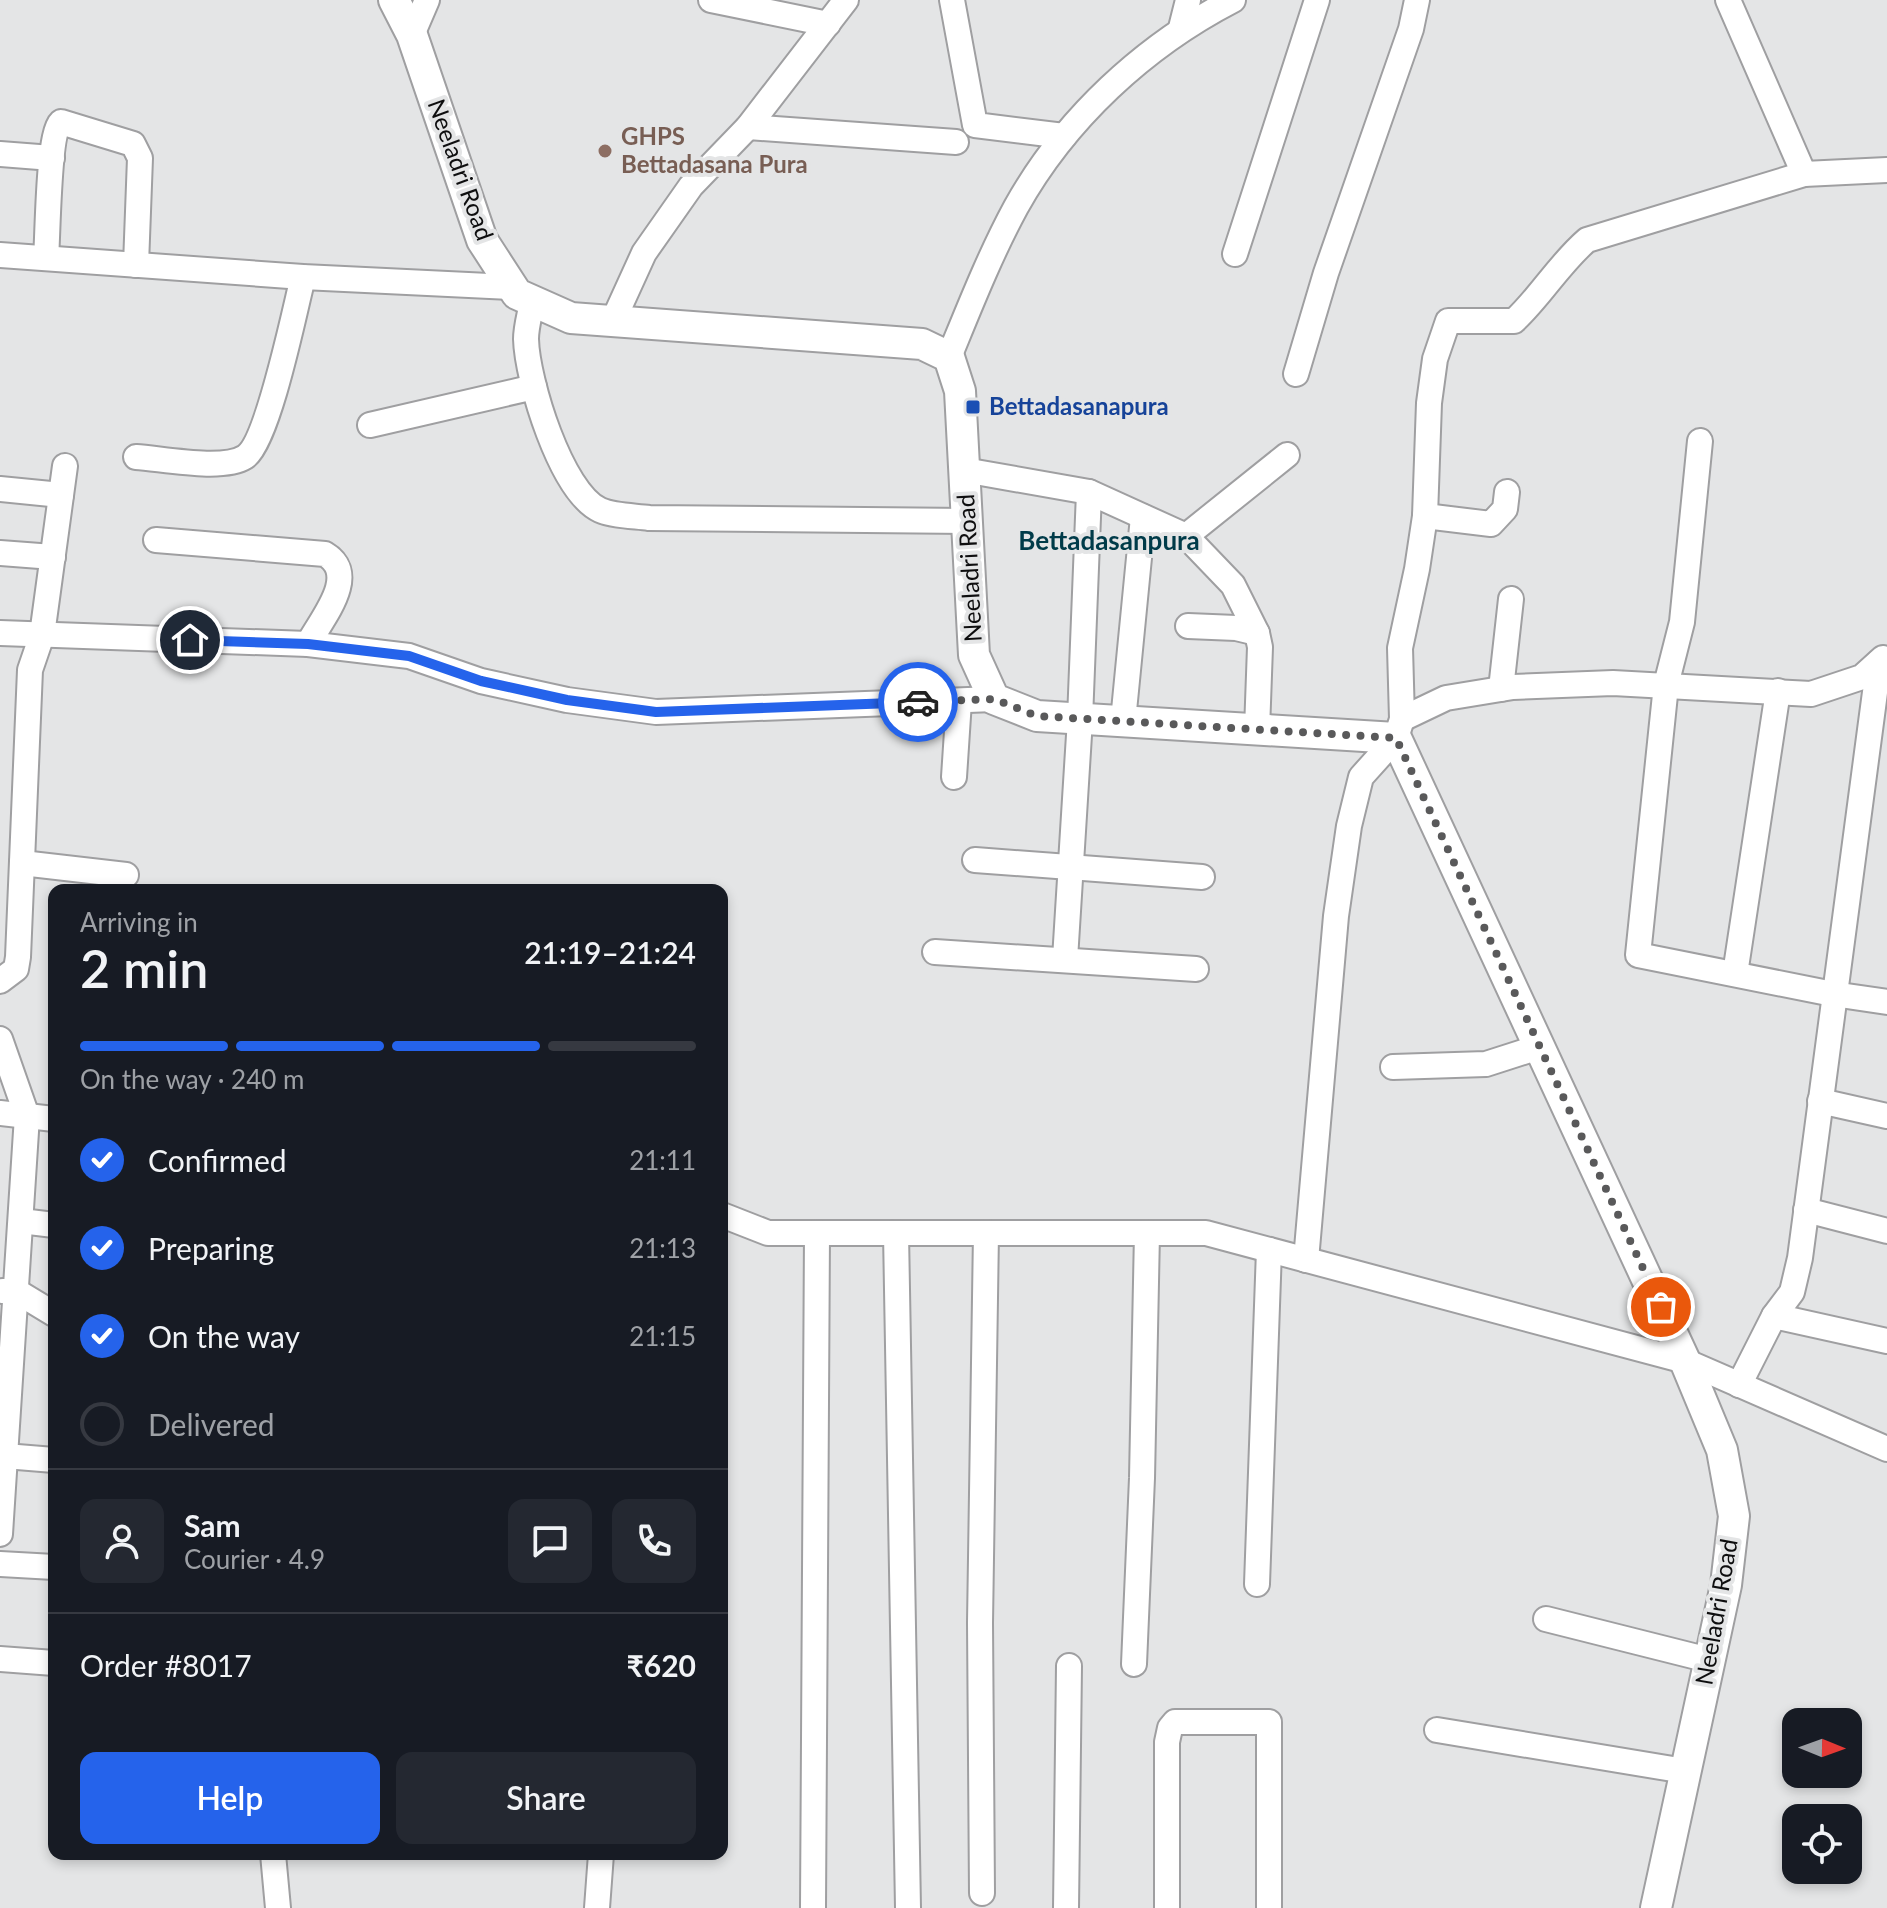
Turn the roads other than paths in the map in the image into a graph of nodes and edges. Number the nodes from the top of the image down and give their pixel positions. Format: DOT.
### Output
graph roads {
  1 [pos="394,0"];
  2 [pos="427,0"];
  3 [pos="711,0"];
  4 [pos="846,0"];
  5 [pos="952,0"];
  6 [pos="1188,0"];
  7 [pos="1233,0"];
  8 [pos="1317,0"];
  9 [pos="1417,0"];
  10 [pos="1728,0"];
  11 [pos="828,24"];
  12 [pos="1181,28"];
  13 [pos="412,35"];
  14 [pos="748,127"];
  15 [pos="1064,136"];
  16 [pos="956,142"];
  17 [pos="0,154"];
  18 [pos="52,158"];
  19 [pos="1887,170"];
  20 [pos="1804,174"];
  21 [pos="1235,254"];
  22 [pos="0,255"];
  23 [pos="46,258"];
  24 [pos="136,265"];
  25 [pos="303,277"];
  26 [pos="522,295"];
  27 [pos="613,321"];
  28 [pos="949,357"];
  29 [pos="1296,374"];
  30 [pos="534,387"];
  31 [pos="370,425"];
  32 [pos="1700,441"];
  33 [pos="1287,455"];
  34 [pos="136,457"];
  35 [pos="65,466"];
  36 [pos="964,470"];
  37 [pos="0,489"];
  38 [pos="1089,492"];
  39 [pos="1507,492"];
  40 [pos="61,495"];
  41 [pos="1425,516"];
  42 [pos="1143,517"];
  43 [pos="968,521"];
  44 [pos="1186,536"];
  45 [pos="156,540"];
  46 [pos="0,553"];
  47 [pos="53,557"];
  48 [pos="1511,599"];
  49 [pos="1188,626"];
  50 [pos="0,633"];
  51 [pos="1257,633"];
  52 [pos="42,635"];
  53 [pos="308,644"];
  54 [pos="1883,658"];
  55 [pos="1666,685"];
  56 [pos="1501,689"];
  57 [pos="1778,691"];
  58 [pos="994,699"];
  59 [pos="959,701"];
  60 [pos="1080,719"];
  61 [pos="1123,721"];
  62 [pos="1399,729"];
  63 [pos="1257,730"];
  64 [pos="954,777"];
  65 [pos="975,860"];
  66 [pos="22,863"];
  67 [pos="1072,865"];
  68 [pos="126,875"];
  69 [pos="1202,877"];
  70 [pos="935,952"];
  71 [pos="1065,959"];
  72 [pos="1196,969"];
  73 [pos="1735,974"];
  74 [pos="0,981"];
  75 [pos="1833,994"];
  76 [pos="1887,1002"];
  77 [pos="0,1039"];
  78 [pos="1539,1047"];
  79 [pos="1393,1067"];
  80 [pos="1820,1101"];
  81 [pos="0,1113"];
  82 [pos="27,1116"];
  83 [pos="1887,1116"];
  84 [pos="48,1118"];
  85 [pos="1806,1210"];
  86 [pos="728,1217"];
  87 [pos="21,1221"];
  88 [pos="48,1224"];
  89 [pos="1887,1231"];
  90 [pos="817,1233"];
  91 [pos="896,1233"];
  92 [pos="986,1233"];
  93 [pos="1147,1233"];
  94 [pos="1269,1250"];
  95 [pos="1306,1260"];
  96 [pos="8,1291"];
  97 [pos="48,1311"];
  98 [pos="1774,1316"];
  99 [pos="6,1341"];
  100 [pos="1887,1341"];
  101 [pos="1685,1361"];
  102 [pos="1739,1385"];
  103 [pos="4,1446"];
  104 [pos="1887,1449"];
  105 [pos="48,1458"];
  106 [pos="0,1534"];
  107 [pos="0,1564"];
  108 [pos="48,1567"];
  109 [pos="1257,1584"];
  110 [pos="1546,1619"];
  111 [pos="0,1659"];
  112 [pos="1709,1660"];
  113 [pos="48,1663"];
  114 [pos="1134,1664"];
  115 [pos="1069,1666"];
  116 [pos="1437,1730"];
  117 [pos="1685,1771"];
  118 [pos="274,1860"];
  119 [pos="601,1860"];
  120 [pos="982,1893"];
  121 [pos="278,1908"];
  122 [pos="597,1908"];
  123 [pos="813,1908"];
  124 [pos="908,1908"];
  125 [pos="1066,1908"];
  126 [pos="1167,1908"];
  127 [pos="1269,1908"];
  128 [pos="1656,1908"];
  1 -- 13 [label="main road, Neeladri Road"];
  2 -- 13 [label="street"];
  3 -- 11 [label="street"];
  4 -- 11 [label="street"];
  5 -- 15 [label="street"];
  6 -- 12 [label="street"];
  7 -- 12 [label="street"];
  8 -- 21 [label="street"];
  9 -- 29 [label="street"];
  10 -- 20 [label="street"];
  11 -- 14 [label="street"];
  12 -- 15 [label="street"];
  13 -- 26 [label="main road, Neeladri Road"];
  14 -- 16 [label="street"];
  14 -- 27 [label="street"];
  15 -- 28 [label="street"];
  17 -- 18 [label="street"];
  18 -- 23 [label="street"];
  18 -- 24 [label="street"];
  19 -- 20 [label="street"];
  20 -- 41 [label="street"];
  22 -- 23 [label="street"];
  23 -- 24 [label="street"];
  24 -- 25 [label="street"];
  25 -- 26 [label="street"];
  25 -- 34 [label="street"];
  26 -- 27 [label="main road"];
  26 -- 30 [label="street"];
  27 -- 28 [label="main road"];
  28 -- 36 [label="main road, Neeladri Road"];
  30 -- 31 [label="street"];
  30 -- 43 [label="street"];
  32 -- 55 [label="street"];
  33 -- 44 [label="street"];
  35 -- 40 [label="street"];
  36 -- 38 [label="street"];
  36 -- 43 [label="main road, Neeladri Road"];
  37 -- 40 [label="street"];
  38 -- 42 [label="street"];
  38 -- 60 [label="street"];
  39 -- 41 [label="street"];
  40 -- 47 [label="street"];
  41 -- 62 [label="street"];
  42 -- 44 [label="street"];
  42 -- 61 [label="street"];
  43 -- 58 [label="main road, Neeladri Road"];
  44 -- 51 [label="street"];
  45 -- 53 [label="street"];
  46 -- 47 [label="street"];
  47 -- 52 [label="street"];
  48 -- 56 [label="street"];
  49 -- 51 [label="street"];
  50 -- 52 [label="street"];
  51 -- 63 [label="street"];
  52 -- 53 [label="street"];
  52 -- 66 [label="street"];
  53 -- 59 [label="street"];
  54 -- 57 [label="street"];
  54 -- 75 [label="street"];
  55 -- 56 [label="street"];
  55 -- 57 [label="street"];
  55 -- 73 [label="street"];
  56 -- 62 [label="street"];
  57 -- 73 [label="street"];
  58 -- 59 [label="street"];
  58 -- 60 [label="main road"];
  59 -- 64 [label="street"];
  60 -- 61 [label="main road"];
  60 -- 67 [label="street"];
  61 -- 63 [label="main road"];
  62 -- 63 [label="main road"];
  62 -- 78 [label="main road, Neeladri Road"];
  62 -- 95 [label="street"];
  65 -- 67 [label="street"];
  66 -- 68 [label="street"];
  66 -- 74 [label="street"];
  67 -- 69 [label="street"];
  67 -- 71 [label="street"];
  70 -- 71 [label="street"];
  71 -- 72 [label="street"];
  73 -- 75 [label="street"];
  75 -- 76 [label="street"];
  75 -- 80 [label="street"];
  77 -- 82 [label="street"];
  78 -- 79 [label="street"];
  78 -- 101 [label="main road, Neeladri Road"];
  80 -- 83 [label="street"];
  80 -- 85 [label="street"];
  81 -- 82 [label="street"];
  82 -- 84 [label="street"];
  82 -- 87 [label="street"];
  85 -- 89 [label="street"];
  85 -- 98 [label="street"];
  86 -- 90 [label="street"];
  87 -- 88 [label="street"];
  87 -- 96 [label="street"];
  90 -- 91 [label="street"];
  90 -- 123 [label="street"];
  91 -- 92 [label="street"];
  91 -- 124 [label="street"];
  92 -- 93 [label="street"];
  92 -- 120 [label="street"];
  93 -- 94 [label="street"];
  93 -- 114 [label="street"];
  94 -- 95 [label="street"];
  94 -- 109 [label="street"];
  95 -- 101 [label="street"];
  96 -- 97 [label="street"];
  96 -- 99 [label="street"];
  98 -- 100 [label="street"];
  98 -- 102 [label="street"];
  99 -- 103 [label="street"];
  101 -- 102 [label="street"];
  101 -- 112 [label="main road, Neeladri Road"];
  102 -- 104 [label="street"];
  103 -- 105 [label="street"];
  103 -- 106 [label="street"];
  107 -- 108 [label="street"];
  110 -- 112 [label="street"];
  111 -- 113 [label="street"];
  112 -- 117 [label="main road, Neeladri Road"];
  115 -- 125 [label="street"];
  116 -- 117 [label="street"];
  117 -- 128 [label="main road, Neeladri Road"];
  118 -- 121 [label="street"];
  119 -- 122 [label="street"];
  126 -- 127 [label="street"];
}
